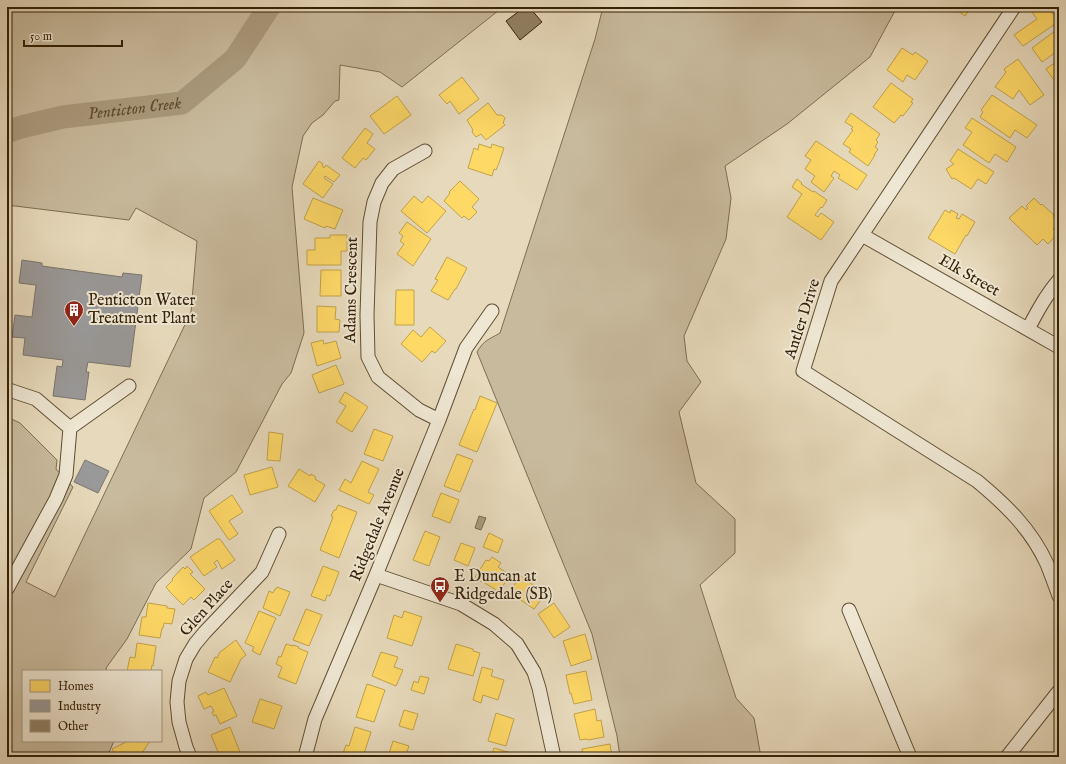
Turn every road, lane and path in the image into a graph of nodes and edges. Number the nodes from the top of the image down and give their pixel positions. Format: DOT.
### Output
graph roads {
  1 [pos="1014,7"];
  2 [pos="425,151"];
  3 [pos="862,235"];
  4 [pos="1059,280"];
  5 [pos="492,311"];
  6 [pos="1028,329"];
  7 [pos="1059,347"];
  8 [pos="129,386"];
  9 [pos="9,390"];
  10 [pos="439,420"];
  11 [pos="70,428"];
  12 [pos="279,534"];
  13 [pos="376,576"];
  14 [pos="7,589"];
  15 [pos="1059,596"];
  16 [pos="849,610"];
  17 [pos="1059,691"];
  18 [pos="190,757"];
  19 [pos="304,757"];
  20 [pos="554,757"];
  21 [pos="910,757"];
  22 [pos="1006,757"];
  1 -- 3 [label="street, Antler Drive"];
  2 -- 10 [label="street, Adams Crescent"];
  3 -- 6 [label="street, Elk Street"];
  3 -- 15 [label="street, Antler Drive"];
  4 -- 6 [label="street"];
  5 -- 10 [label="street, Ridgedale Avenue"];
  6 -- 7 [label="street, Elk Street"];
  8 -- 11 [label="street"];
  9 -- 11 [label="street"];
  10 -- 13 [label="street, Ridgedale Avenue"];
  11 -- 14 [label="street"];
  12 -- 18 [label="street, Glen Place"];
  13 -- 19 [label="street, Ridgedale Avenue"];
  13 -- 20 [label="street"];
  16 -- 21 [label="street"];
  17 -- 22 [label="street"];
}
